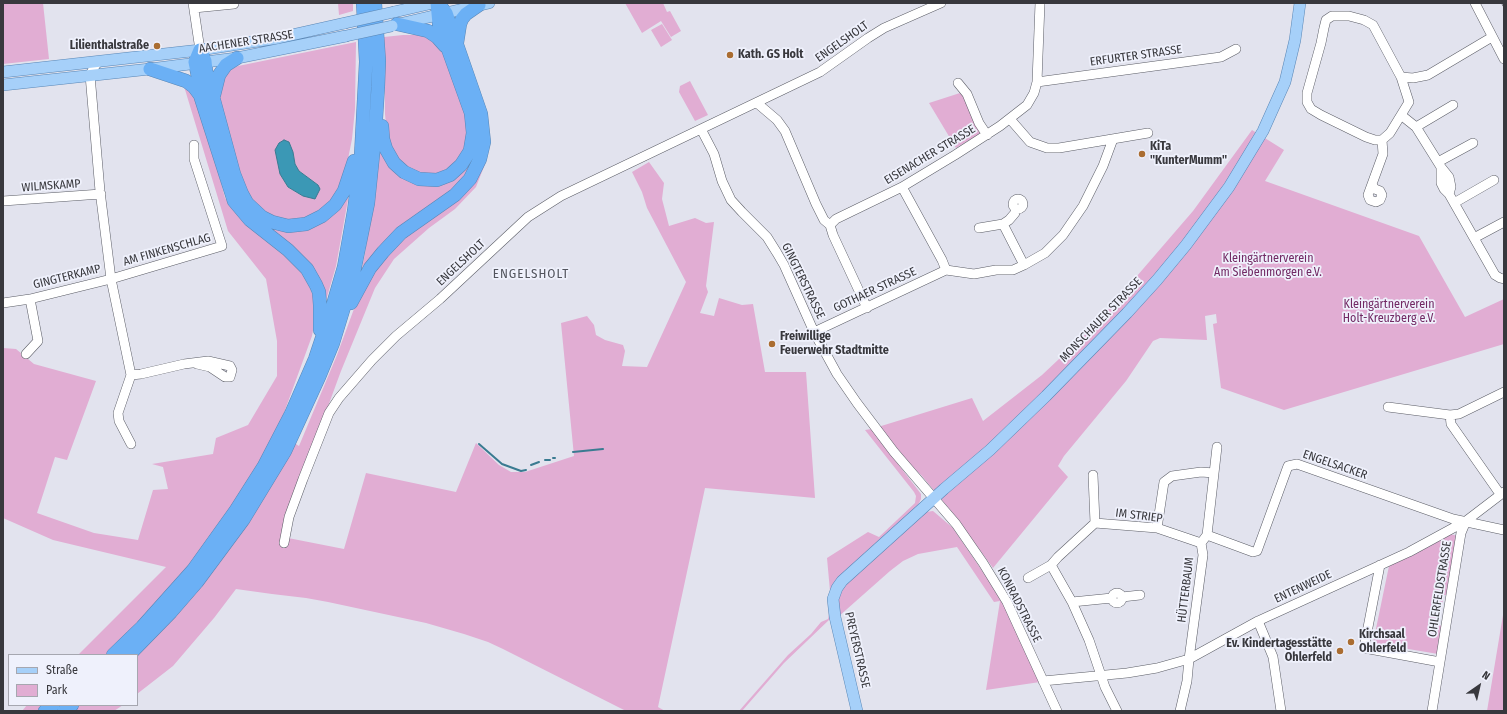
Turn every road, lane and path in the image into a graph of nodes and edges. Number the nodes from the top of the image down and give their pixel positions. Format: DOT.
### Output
graph roads {
  1 [pos="233,3"];
  2 [pos="363,3"];
  3 [pos="376,3"];
  4 [pos="941,3"];
  5 [pos="1040,3"];
  6 [pos="1300,3"];
  7 [pos="1475,3"];
  8 [pos="484,4"];
  9 [pos="194,6"];
  10 [pos="438,7"];
  11 [pos="395,21"];
  12 [pos="1492,36"];
  13 [pos="1236,48"];
  14 [pos="453,50"];
  15 [pos="200,58"];
  16 [pos="237,58"];
  17 [pos="1504,59"];
  18 [pos="98,62"];
  19 [pos="150,69"];
  20 [pos="3,72"];
  21 [pos="90,75"];
  22 [pos="1401,78"];
  23 [pos="1037,82"];
  24 [pos="958,83"];
  25 [pos="3,84"];
  26 [pos="378,87"];
  27 [pos="214,99"];
  28 [pos="757,103"];
  29 [pos="364,104"];
  30 [pos="1453,105"];
  31 [pos="205,112"];
  32 [pos="1401,115"];
  33 [pos="1010,119"];
  34 [pos="1416,127"];
  35 [pos="701,129"];
  36 [pos="1148,133"];
  37 [pos="987,135"];
  38 [pos="1114,139"];
  39 [pos="1382,140"];
  40 [pos="1473,143"];
  41 [pos="194,145"];
  42 [pos="1439,164"];
  43 [pos="1494,180"];
  44 [pos="1372,185"];
  45 [pos="902,187"];
  46 [pos="101,194"];
  47 [pos="3,201"];
  48 [pos="1454,202"];
  49 [pos="1016,209"];
  50 [pos="1504,222"];
  51 [pos="1003,224"];
  52 [pos="830,225"];
  53 [pos="979,228"];
  54 [pos="1474,238"];
  55 [pos="1024,265"];
  56 [pos="946,270"];
  57 [pos="1503,276"];
  58 [pos="111,279"];
  59 [pos="30,299"];
  60 [pos="3,303"];
  61 [pos="867,308"];
  62 [pos="814,332"];
  63 [pos="333,343"];
  64 [pos="26,354"];
  65 [pos="315,359"];
  66 [pos="198,364"];
  67 [pos="131,375"];
  68 [pos="1504,392"];
  69 [pos="1388,407"];
  70 [pos="1450,415"];
  71 [pos="131,444"];
  72 [pos="1217,447"];
  73 [pos="1214,473"];
  74 [pos="1093,475"];
  75 [pos="1502,493"];
  76 [pos="934,498"];
  77 [pos="1466,521"];
  78 [pos="1095,522"];
  79 [pos="1157,528"];
  80 [pos="1504,530"];
  81 [pos="1207,535"];
  82 [pos="284,543"];
  83 [pos="1201,543"];
  84 [pos="1051,565"];
  85 [pos="1380,565"];
  86 [pos="1028,578"];
  87 [pos="1140,595"];
  88 [pos="834,596"];
  89 [pos="1072,602"];
  90 [pos="1258,621"];
  91 [pos="114,654"];
  92 [pos="130,654"];
  93 [pos="1189,660"];
  94 [pos="1440,662"];
  95 [pos="1101,675"];
  96 [pos="1043,680"];
  97 [pos="857,711"];
  98 [pos="1057,711"];
  99 [pos="1118,711"];
  100 [pos="1180,711"];
  101 [pos="1281,711"];
  102 [pos="1432,711"];
  1 -- 9 [label="street"];
  2 -- 29 [label="highway"];
  3 -- 26 [label="highway"];
  4 -- 28 [label="street, ENGELSHOLT"];
  5 -- 23 [label="street, EISENACHER STRASSE"];
  6 -- 76 [label="main road, MONSCHAUER STRASSE"];
  7 -- 12 [label="street"];
  8 -- 10 [label="main road, AACHENER STRASSE"];
  8 -- 14 [label="highway"];
  9 -- 15 [label="street"];
  10 -- 11 [label="main road, AACHENER STRASSE"];
  10 -- 14 [label="highway"];
  11 -- 14 [label="highway"];
  11 -- 15 [label="main road, AACHENER STRASSE, bridge"];
  11 -- 16 [label="main road, AACHENER STRASSE, bridge"];
  12 -- 17 [label="street"];
  12 -- 22 [label="street"];
  13 -- 23 [label="street, ERFURTER STRASSE"];
  14 -- 26 [label="highway"];
  14 -- 63 [label="highway"];
  15 -- 16 [label="main road, AACHENER STRASSE"];
  15 -- 18 [label="main road, AACHENER STRASSE"];
  15 -- 19 [label="main road, AACHENER STRASSE"];
  15 -- 27 [label="highway"];
  15 -- 31 [label="highway"];
  16 -- 27 [label="highway"];
  18 -- 20 [label="main road, AACHENER STRASSE"];
  18 -- 21 [label="street"];
  19 -- 21 [label="main road, AACHENER STRASSE"];
  19 -- 31 [label="highway"];
  21 -- 25 [label="main road, AACHENER STRASSE"];
  21 -- 46 [label="street, AM FINKENSCHLAG"];
  22 -- 32 [label="street"];
  22 -- 39 [label="street"];
  23 -- 33 [label="street, EISENACHER STRASSE"];
  24 -- 37 [label="street"];
  26 -- 63 [label="highway"];
  27 -- 29 [label="highway"];
  28 -- 35 [label="street, ENGELSHOLT"];
  28 -- 52 [label="street"];
  29 -- 65 [label="highway"];
  30 -- 34 [label="street"];
  31 -- 65 [label="highway"];
  32 -- 34 [label="street"];
  32 -- 39 [label="street"];
  33 -- 37 [label="street, EISENACHER STRASSE"];
  33 -- 38 [label="street"];
  34 -- 42 [label="street"];
  35 -- 62 [label="street, GINGTERSTRASSE"];
  35 -- 82 [label="street, ENGELSHOLT"];
  36 -- 38 [label="street"];
  37 -- 45 [label="street, EISENACHER STRASSE"];
  38 -- 55 [label="street"];
  39 -- 44 [label="street"];
  40 -- 42 [label="street"];
  41 -- 58 [label="street, AM FINKENSCHLAG"];
  42 -- 48 [label="street"];
  43 -- 48 [label="street"];
  45 -- 52 [label="street, EISENACHER STRASSE"];
  45 -- 56 [label="street"];
  46 -- 47 [label="street, WILMSKAMP"];
  46 -- 58 [label="street, AM FINKENSCHLAG"];
  48 -- 54 [label="street"];
  49 -- 51 [label="street"];
  50 -- 54 [label="street"];
  51 -- 53 [label="street"];
  51 -- 55 [label="street"];
  52 -- 61 [label="street"];
  54 -- 57 [label="street"];
  55 -- 56 [label="street"];
  56 -- 61 [label="street, GOTHAER STRASSE"];
  58 -- 59 [label="street, GINGTERKAMP"];
  58 -- 67 [label="street, AM FINKENSCHLAG"];
  59 -- 60 [label="street, GINGTERKAMP"];
  59 -- 64 [label="street, GINGTERKAMP"];
  61 -- 62 [label="street, GOTHAER STRASSE"];
  62 -- 76 [label="street, GINGTERSTRASSE"];
  63 -- 92 [label="highway"];
  65 -- 91 [label="highway"];
  66 -- 67 [label="street"];
  67 -- 71 [label="street"];
  68 -- 70 [label="street"];
  69 -- 70 [label="street"];
  70 -- 75 [label="street"];
  72 -- 73 [label="street"];
  73 -- 79 [label="street"];
  73 -- 81 [label="street"];
  74 -- 78 [label="street"];
  75 -- 77 [label="street, ENTENWEIDE"];
  76 -- 88 [label="main road, MONSCHAUER STRASSE"];
  76 -- 96 [label="street, KONRADSTRASSE"];
  77 -- 80 [label="street"];
  77 -- 81 [label="street, ENGELSACKER"];
  77 -- 85 [label="street, ENTENWEIDE"];
  77 -- 94 [label="street, OHLERFELDSTRASSE"];
  78 -- 79 [label="street, IM STRIEP"];
  78 -- 84 [label="street"];
  79 -- 83 [label="street, IM STRIEP"];
  81 -- 83 [label="street, HÜTTERBAUM"];
  83 -- 93 [label="street, HÜTTERBAUM"];
  84 -- 86 [label="street"];
  84 -- 89 [label="street"];
  85 -- 90 [label="street, ENTENWEIDE"];
  85 -- 94 [label="street"];
  87 -- 89 [label="street"];
  88 -- 97 [label="main road, PREYERSTRASSE"];
  89 -- 95 [label="street"];
  90 -- 93 [label="street, ENTENWEIDE"];
  90 -- 101 [label="street"];
  93 -- 95 [label="street, ENTENWEIDE"];
  93 -- 100 [label="street, HÜTTERBAUM"];
  94 -- 102 [label="street, OHLERFELDSTRASSE"];
  95 -- 96 [label="street, ENTENWEIDE"];
  95 -- 99 [label="street"];
  96 -- 98 [label="street, KONRADSTRASSE"];
}
